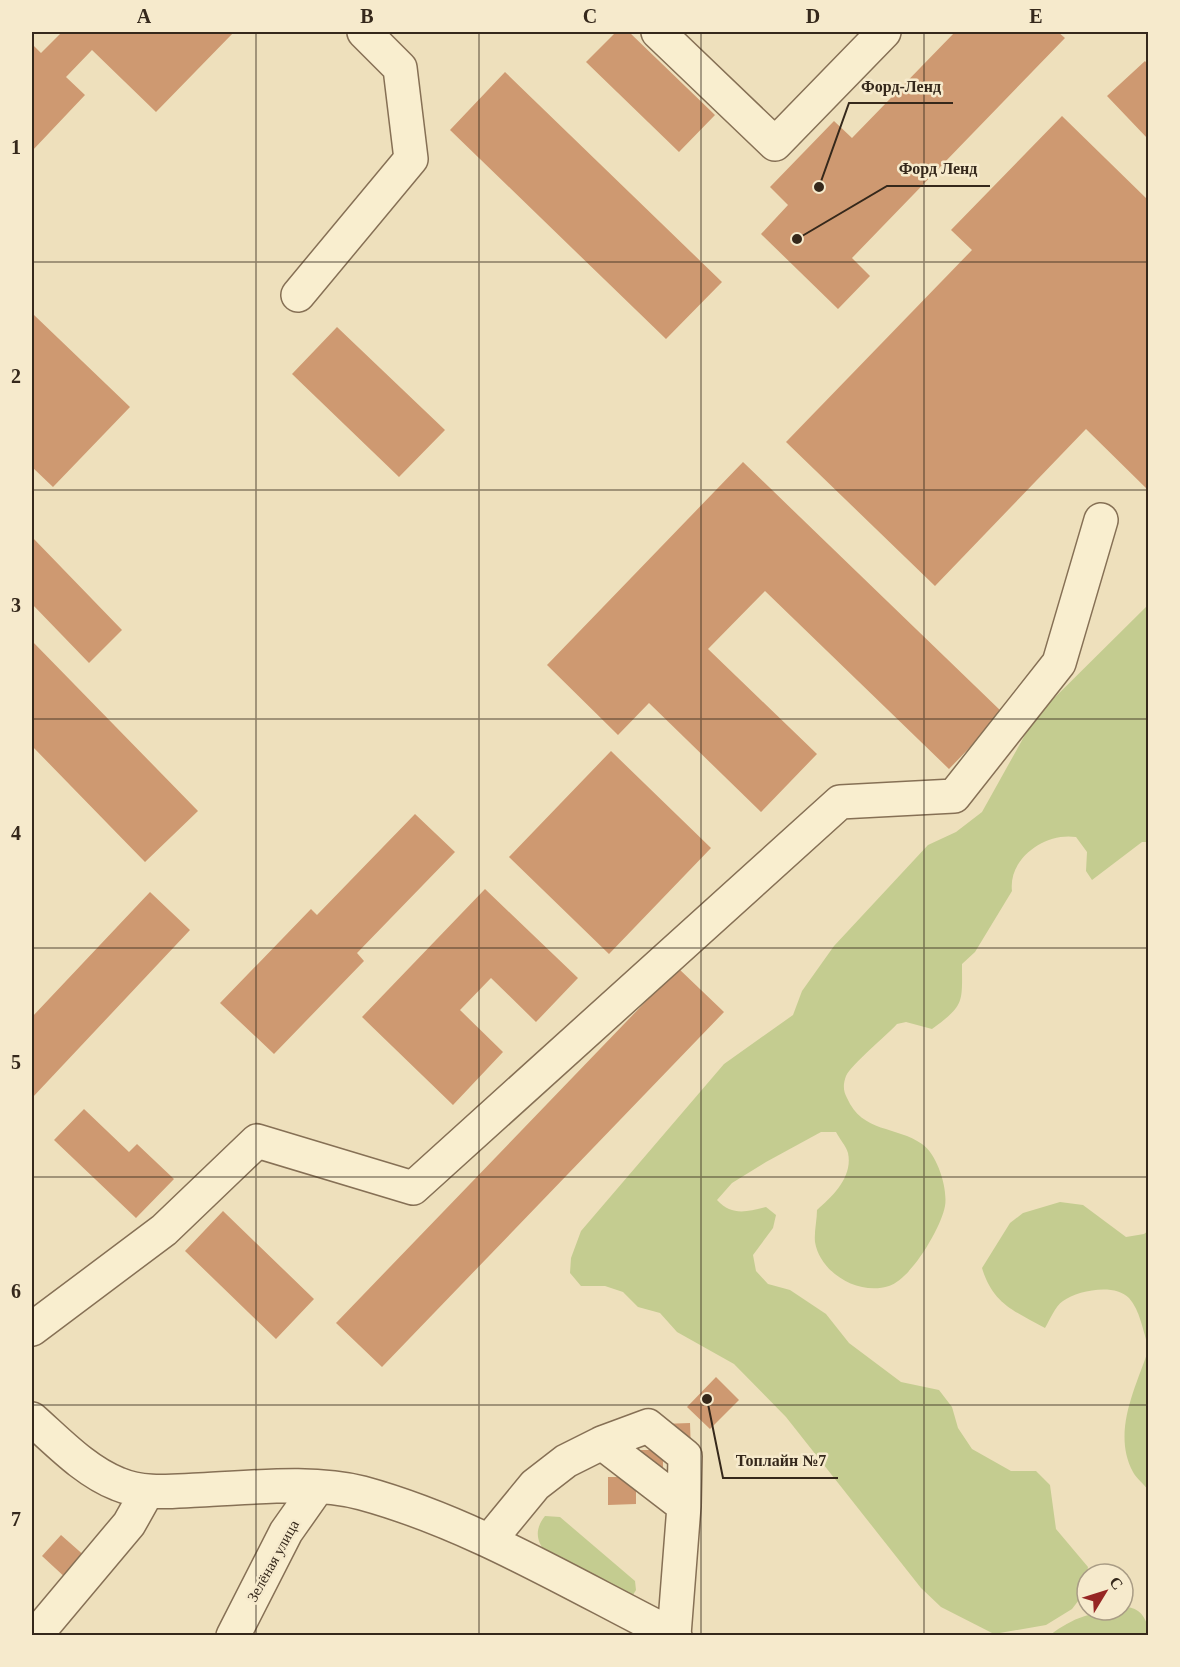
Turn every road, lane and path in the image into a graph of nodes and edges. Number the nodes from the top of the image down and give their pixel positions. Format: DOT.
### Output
graph roads {
  1 [pos="364,32"];
  2 [pos="658,32"];
  3 [pos="884,32"];
  4 [pos="298,295"];
  5 [pos="1101,520"];
  6 [pos="32,1329"];
  7 [pos="32,1419"];
  8 [pos="318,1488"];
  9 [pos="147,1492"];
  10 [pos="489,1542"];
  11 [pos="34,1635"];
  12 [pos="233,1635"];
  13 [pos="674,1635"];
  1 -- 4 [label="street"];
  2 -- 3 [label="street"];
  5 -- 6 [label="street"];
  7 -- 9 [label="street"];
  8 -- 9 [label="street"];
  8 -- 10 [label="street"];
  8 -- 12 [label="street, Зелёная улица"];
  9 -- 11 [label="street"];
  10 -- 13 [label="street"];
  10 -- 13 [label="street"];
}
